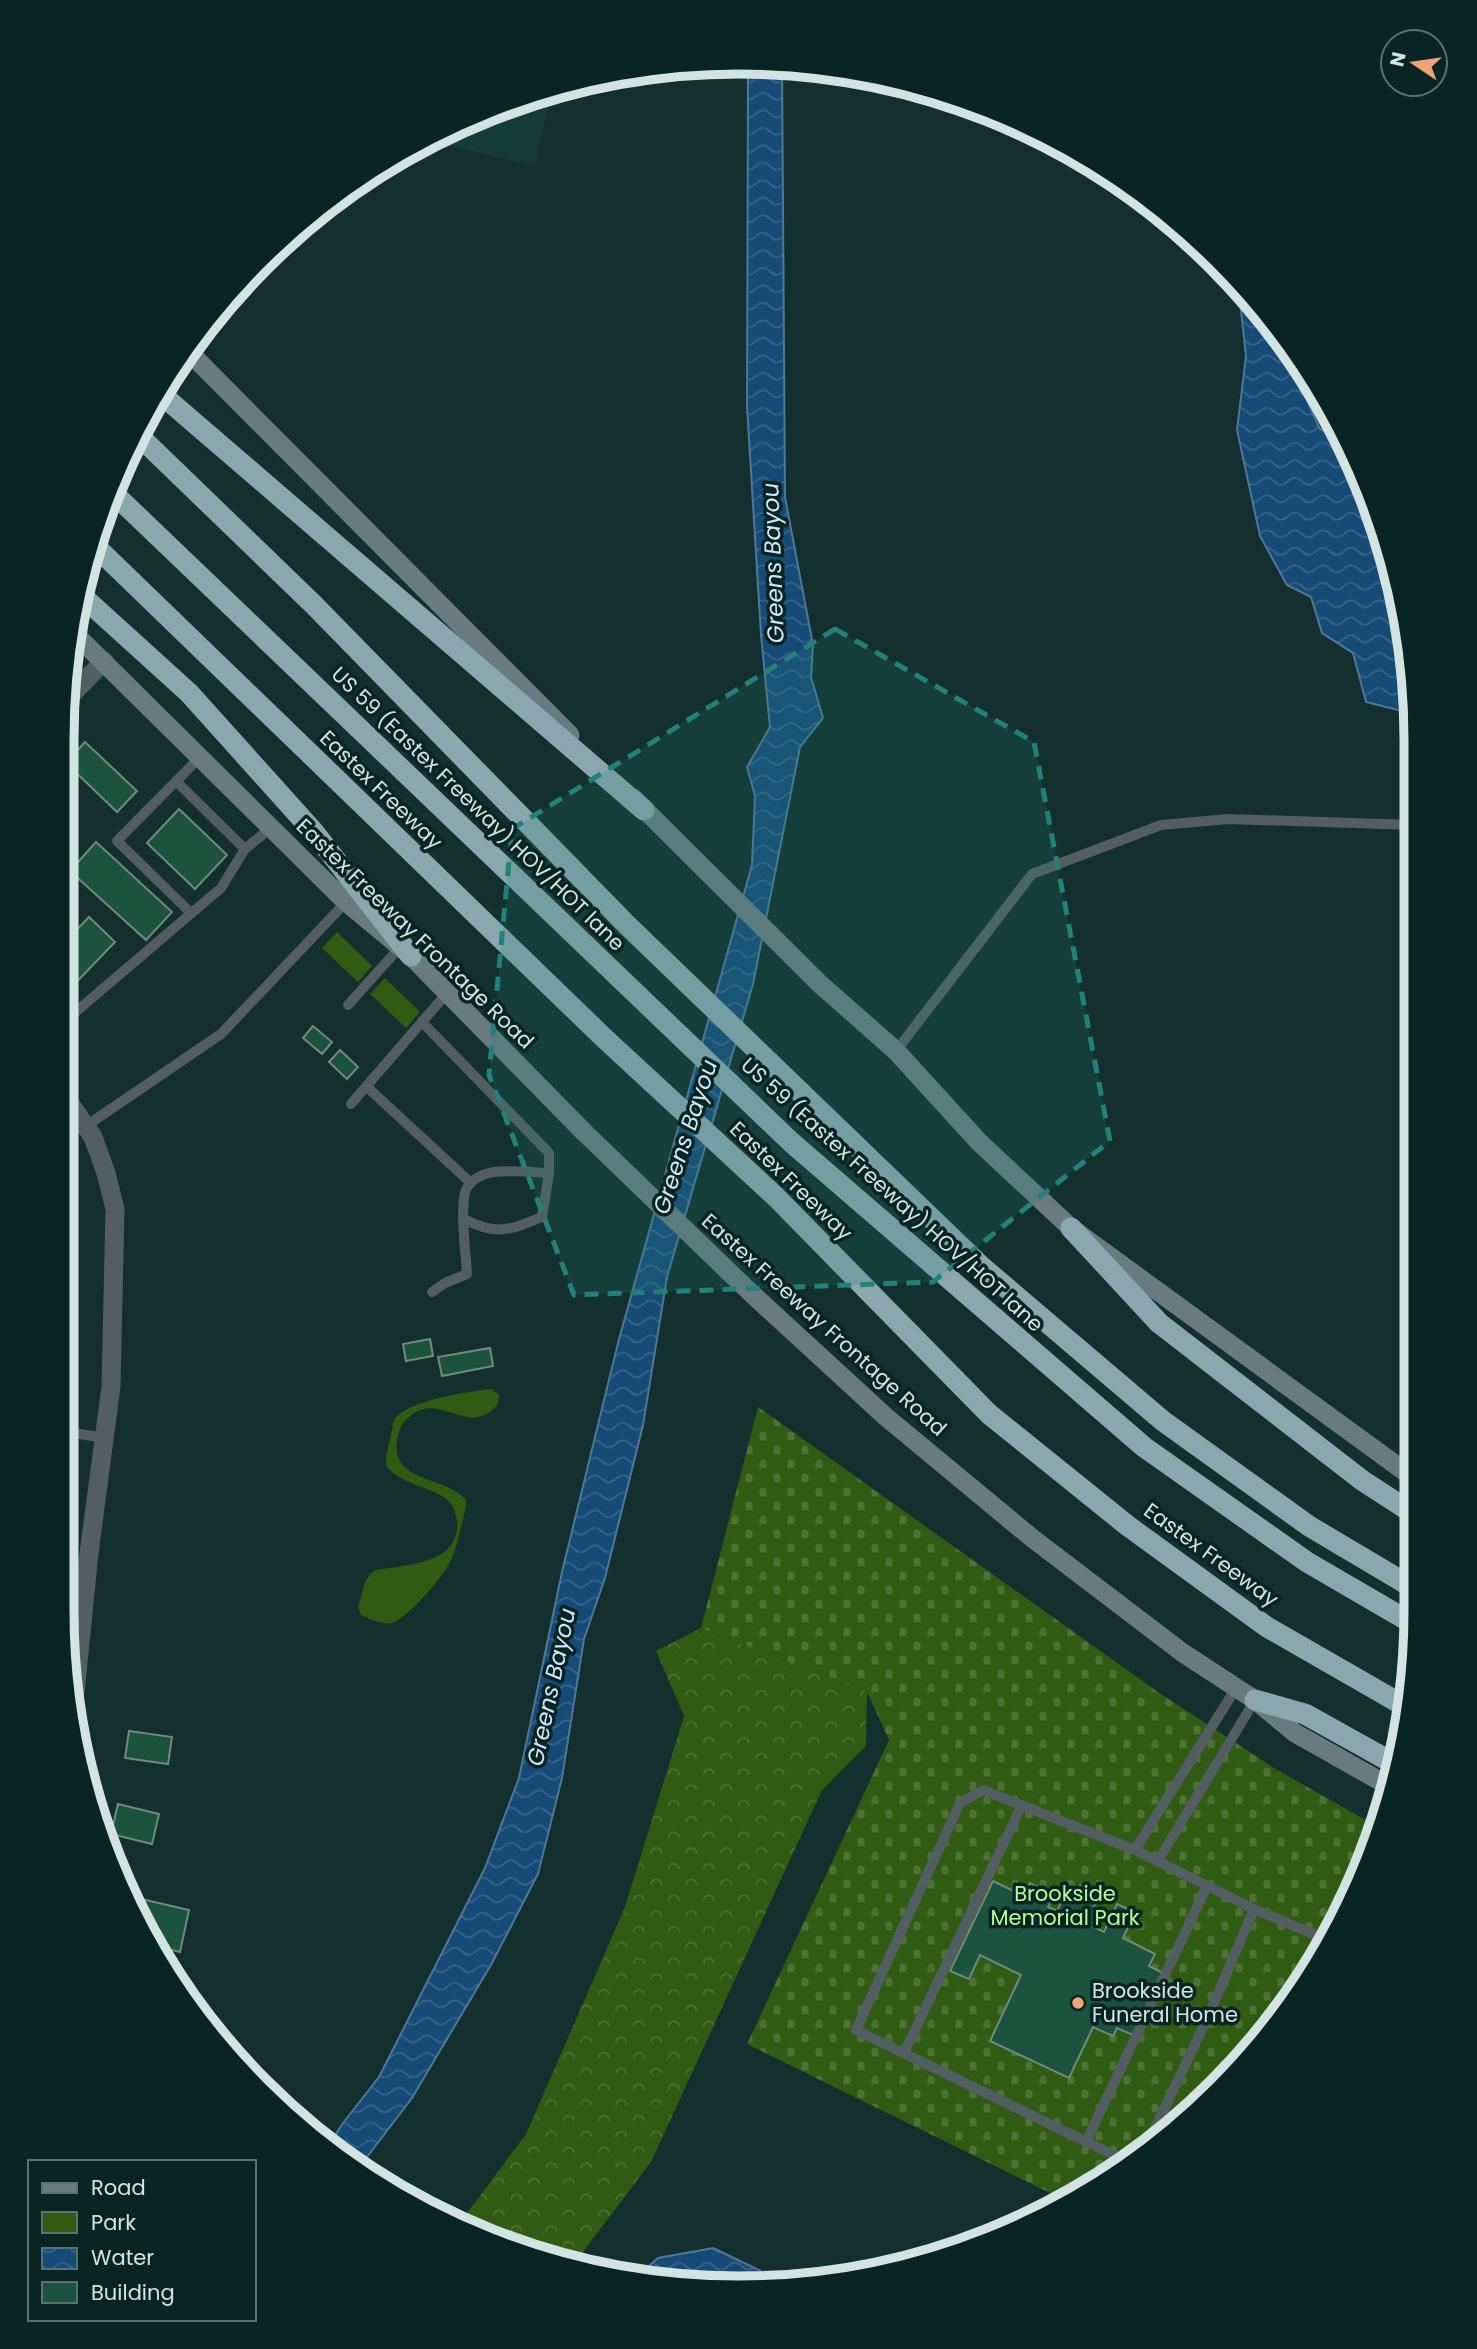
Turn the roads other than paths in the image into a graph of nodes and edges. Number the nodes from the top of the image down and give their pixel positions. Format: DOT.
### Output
graph roads {
  1 [pos="194,357"];
  2 [pos="167,399"];
  3 [pos="144,441"];
  4 [pos="119,498"];
  5 [pos="101,551"];
  6 [pos="88,601"];
  7 [pos="81,639"];
  8 [pos="104,661"];
  9 [pos="75,690"];
  10 [pos="200,757"];
  11 [pos="176,781"];
  12 [pos="644,810"];
  13 [pos="1404,825"];
  14 [pos="272,827"];
  15 [pos="245,849"];
  16 [pos="346,902"];
  17 [pos="191,913"];
  18 [pos="406,951"];
  19 [pos="447,993"];
  20 [pos="348,1005"];
  21 [pos="74,1013"];
  22 [pos="422,1022"];
  23 [pos="896,1051"];
  24 [pos="367,1087"];
  25 [pos="351,1104"];
  26 [pos="74,1109"];
  27 [pos="86,1126"];
  28 [pos="549,1173"];
  29 [pos="471,1183"];
  30 [pos="464,1219"];
  31 [pos="1070,1228"];
  32 [pos="432,1292"];
  33 [pos="74,1433"];
  34 [pos="104,1438"];
  35 [pos="1404,1471"];
  36 [pos="1404,1507"];
  37 [pos="1404,1582"];
  38 [pos="1404,1618"];
  39 [pos="74,1630"];
  40 [pos="1236,1688"];
  41 [pos="1255,1700"];
  42 [pos="1397,1702"];
  43 [pos="1386,1759"];
  44 [pos="1381,1782"];
  45 [pos="1021,1805"];
  46 [pos="1135,1850"];
  47 [pos="1158,1861"];
  48 [pos="1207,1886"];
  49 [pos="1254,1909"];
  50 [pos="1318,1936"];
  51 [pos="904,2053"];
  52 [pos="1155,2128"];
  53 [pos="1086,2141"];
  54 [pos="1118,2156"];
  1 -- 12 [label="main road"];
  2 -- 12 [label="highway"];
  3 -- 37 [label="highway"];
  4 -- 38 [label="highway, US 59 (Eastex Freeway) HOV/HOT lane"];
  5 -- 42 [label="highway, Eastex Freeway"];
  6 -- 18 [label="highway"];
  7 -- 8 [label="main road, Eastex Freeway Frontage Road"];
  8 -- 9 [label="street"];
  8 -- 10 [label="main road, Eastex Freeway Frontage Road"];
  10 -- 11 [label="lane"];
  10 -- 14 [label="main road, Eastex Freeway Frontage Road"];
  11 -- 15 [label="lane"];
  11 -- 17 [label="lane"];
  12 -- 23 [label="main road"];
  13 -- 23 [label="lane"];
  14 -- 15 [label="lane"];
  14 -- 16 [label="main road, Eastex Freeway Frontage Road"];
  15 -- 17 [label="lane"];
  16 -- 18 [label="main road, Eastex Freeway Frontage Road"];
  16 -- 27 [label="lane"];
  17 -- 21 [label="lane"];
  18 -- 19 [label="main road, Eastex Freeway Frontage Road"];
  18 -- 20 [label="lane"];
  19 -- 22 [label="lane"];
  19 -- 40 [label="main road, Eastex Freeway Frontage Road"];
  22 -- 24 [label="lane"];
  22 -- 28 [label="lane"];
  23 -- 31 [label="main road"];
  24 -- 25 [label="lane"];
  24 -- 29 [label="lane"];
  26 -- 27 [label="street"];
  27 -- 34 [label="street"];
  28 -- 29 [label="lane"];
  28 -- 30 [label="lane"];
  29 -- 30 [label="lane"];
  30 -- 32 [label="lane"];
  31 -- 35 [label="main road"];
  31 -- 36 [label="highway"];
  33 -- 34 [label="lane"];
  34 -- 39 [label="street"];
  40 -- 41 [label="main road, Eastex Freeway Frontage Road"];
  40 -- 46 [label="lane"];
  41 -- 43 [label="highway"];
  41 -- 44 [label="main road, Eastex Freeway Frontage Road"];
  41 -- 47 [label="lane"];
  45 -- 46 [label="lane"];
  45 -- 51 [label="lane"];
  45 -- 51 [label="lane"];
  46 -- 47 [label="lane"];
  47 -- 48 [label="lane"];
  48 -- 49 [label="lane"];
  48 -- 53 [label="lane"];
  49 -- 50 [label="lane"];
  49 -- 52 [label="lane"];
  51 -- 53 [label="lane"];
  53 -- 54 [label="lane"];
}
